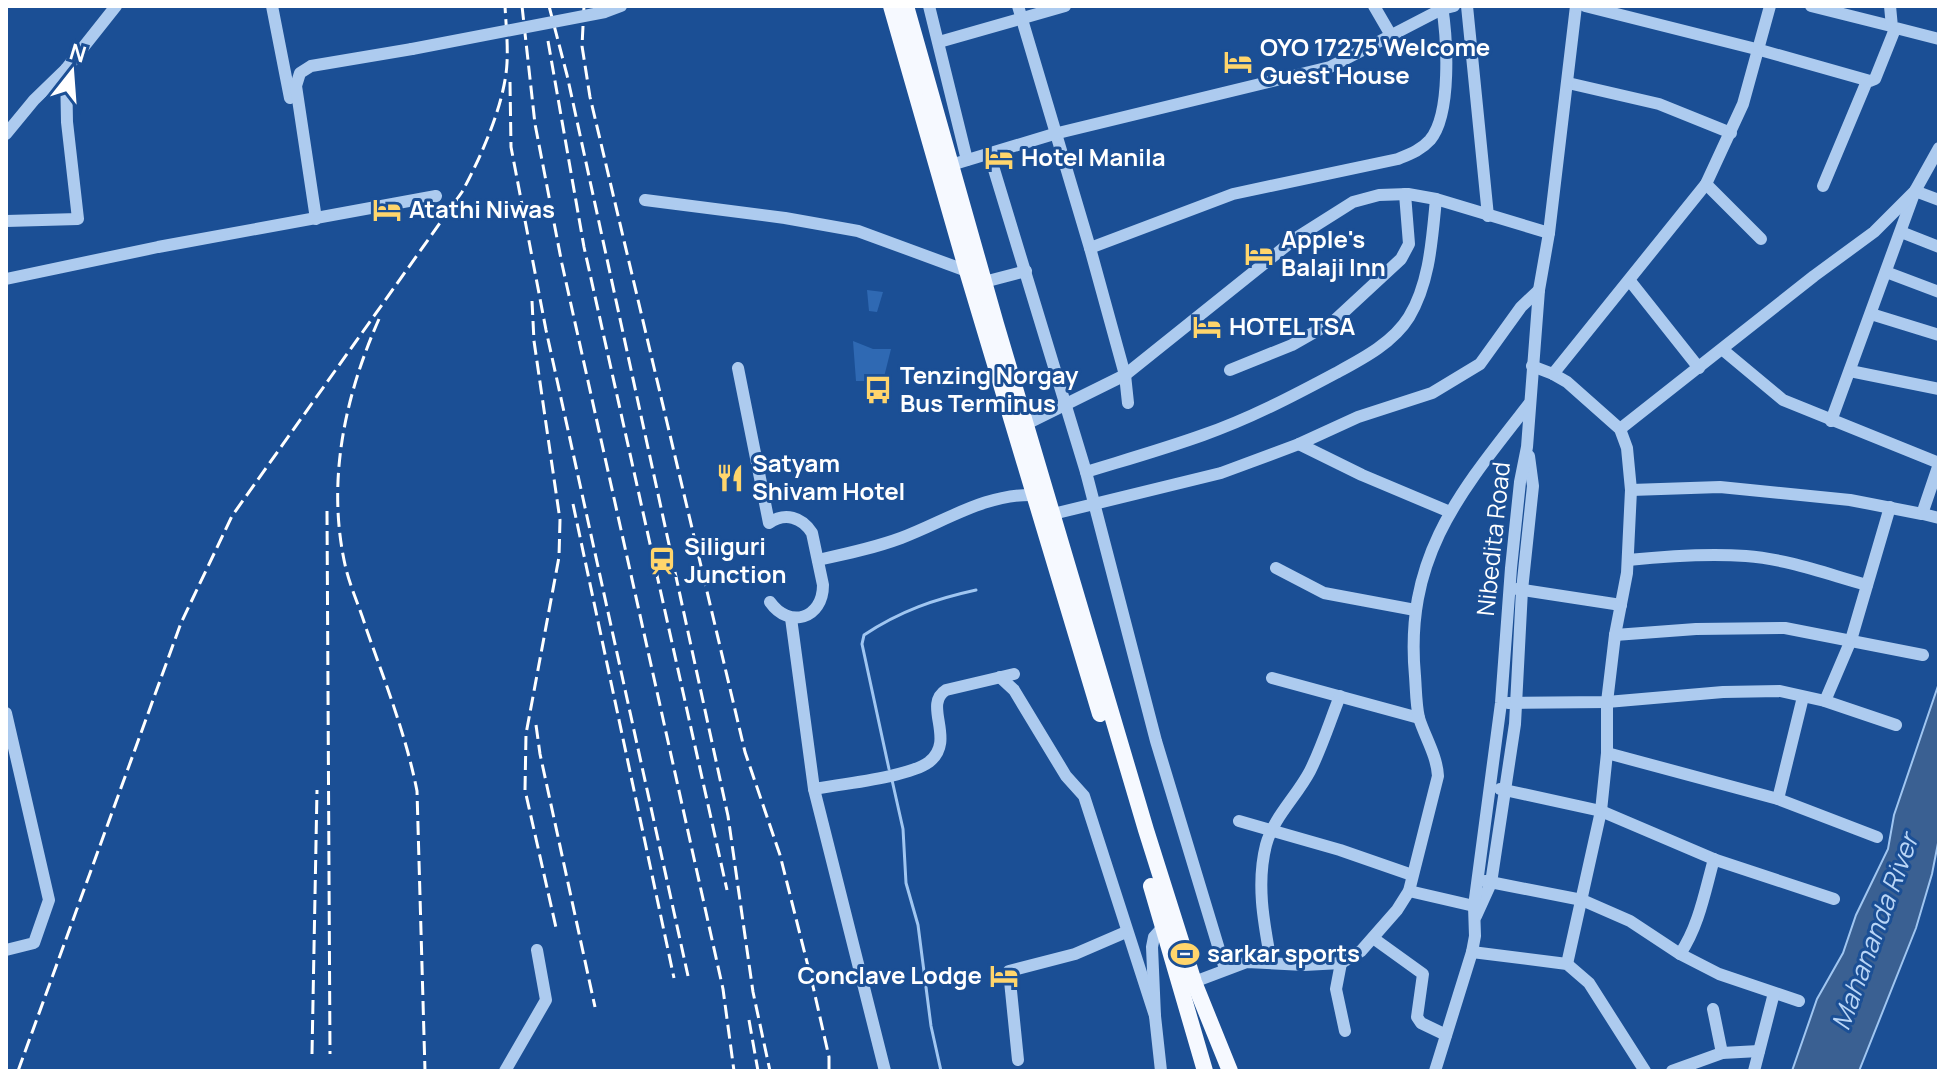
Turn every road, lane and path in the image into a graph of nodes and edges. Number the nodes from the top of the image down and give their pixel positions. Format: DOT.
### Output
graph roads {
  1 [pos="116,6"];
  2 [pos="272,6"];
  3 [pos="621,6"];
  4 [pos="891,6"];
  5 [pos="906,6"];
  6 [pos="929,6"];
  7 [pos="1065,6"];
  8 [pos="1374,6"];
  9 [pos="1467,6"];
  10 [pos="1576,6"];
  11 [pos="1585,6"];
  12 [pos="1770,6"];
  13 [pos="1811,6"];
  14 [pos="1890,6"];
  15 [pos="1446,7"];
  16 [pos="1020,12"];
  17 [pos="1893,27"];
  18 [pos="1392,37"];
  19 [pos="1939,39"];
  20 [pos="939,42"];
  21 [pos="1760,50"];
  22 [pos="945,67"];
  23 [pos="66,69"];
  24 [pos="925,72"];
  25 [pos="1867,81"];
  26 [pos="1568,83"];
  27 [pos="299,107"];
  28 [pos="1731,133"];
  29 [pos="6,134"];
  30 [pos="1054,134"];
  31 [pos="1939,148"];
  32 [pos="989,153"];
  33 [pos="952,166"];
  34 [pos="1706,184"];
  35 [pos="1823,186"];
  36 [pos="1915,191"];
  37 [pos="1405,194"];
  38 [pos="436,196"];
  39 [pos="1436,199"];
  40 [pos="645,200"];
  41 [pos="1939,200"];
  42 [pos="1488,216"];
  43 [pos="316,219"];
  44 [pos="6,221"];
  45 [pos="1901,232"];
  46 [pos="1549,233"];
  47 [pos="1761,239"];
  48 [pos="1939,247"];
  49 [pos="1090,248"];
  50 [pos="967,271"];
  51 [pos="1026,271"];
  52 [pos="1886,272"];
  53 [pos="6,279"];
  54 [pos="1630,281"];
  55 [pos="984,282"];
  56 [pos="1539,290"];
  57 [pos="1939,292"];
  58 [pos="1871,314"];
  59 [pos="1939,335"];
  60 [pos="1723,350"];
  61 [pos="1532,366"];
  62 [pos="738,368"];
  63 [pos="1699,368"];
  64 [pos="1230,370"];
  65 [pos="1850,371"];
  66 [pos="1553,374"];
  67 [pos="1125,375"];
  68 [pos="1939,389"];
  69 [pos="1128,403"];
  70 [pos="1529,404"];
  71 [pos="1066,405"];
  72 [pos="1831,421"];
  73 [pos="1026,424"];
  74 [pos="1620,429"];
  75 [pos="1299,444"];
  76 [pos="1939,464"];
  77 [pos="1086,472"];
  78 [pos="1631,490"];
  79 [pos="1041,493"];
  80 [pos="1095,505"];
  81 [pos="1890,507"];
  82 [pos="1450,512"];
  83 [pos="1053,514"];
  84 [pos="1923,514"];
  85 [pos="1939,518"];
  86 [pos="818,560"];
  87 [pos="1628,560"];
  88 [pos="1276,568"];
  89 [pos="1867,585"];
  90 [pos="1516,589"];
  91 [pos="770,602"];
  92 [pos="1621,605"];
  93 [pos="1415,610"];
  94 [pos="791,618"];
  95 [pos="1615,635"];
  96 [pos="1851,640"];
  97 [pos="1923,655"];
  98 [pos="1014,674"];
  99 [pos="1000,677"];
  100 [pos="1272,678"];
  101 [pos="1340,696"];
  102 [pos="1803,697"];
  103 [pos="1825,701"];
  104 [pos="1607,702"];
  105 [pos="1501,703"];
  106 [pos="1515,704"];
  107 [pos="6,713"];
  108 [pos="1419,718"];
  109 [pos="1896,725"];
  110 [pos="1607,753"];
  111 [pos="11,755"];
  112 [pos="1489,787"];
  113 [pos="814,789"];
  114 [pos="1505,790"];
  115 [pos="1778,799"];
  116 [pos="1601,811"];
  117 [pos="1239,821"];
  118 [pos="1272,831"];
  119 [pos="1877,837"];
  120 [pos="1714,859"];
  121 [pos="1412,875"];
  122 [pos="1478,878"];
  123 [pos="1491,883"];
  124 [pos="1409,891"];
  125 [pos="1834,899"];
  126 [pos="1582,900"];
  127 [pos="1474,912"];
  128 [pos="1163,927"];
  129 [pos="1126,932"];
  130 [pos="1373,938"];
  131 [pos="6,950"];
  132 [pos="537,950"];
  133 [pos="1472,952"];
  134 [pos="1680,954"];
  135 [pos="1271,962"];
  136 [pos="1341,963"];
  137 [pos="1567,964"];
  138 [pos="1225,969"];
  139 [pos="1194,982"];
  140 [pos="1774,993"];
  141 [pos="1799,1001"];
  142 [pos="1713,1009"];
  143 [pos="1155,1016"];
  144 [pos="1345,1031"];
  145 [pos="1446,1035"];
  146 [pos="1759,1051"];
  147 [pos="1722,1053"];
  148 [pos="1018,1060"];
  149 [pos="505,1071"];
  150 [pos="885,1071"];
  151 [pos="1161,1071"];
  152 [pos="1205,1071"];
  153 [pos="1230,1071"];
  154 [pos="1435,1071"];
  155 [pos="1645,1071"];
  156 [pos="1672,1071"];
  157 [pos="1754,1071"];
  1 -- 23 [label="street"];
  2 -- 27 [label="street"];
  3 -- 27 [label="street, bridge"];
  4 -- 33 [label="main road"];
  5 -- 24 [label="main road"];
  6 -- 20 [label="street"];
  7 -- 16 [label="street"];
  8 -- 18 [label="street"];
  9 -- 42 [label="street"];
  10 -- 26 [label="street, Nibedita Road"];
  11 -- 21 [label="street"];
  12 -- 21 [label="street"];
  13 -- 17 [label="street"];
  14 -- 17 [label="street"];
  15 -- 18 [label="street"];
  15 -- 49 [label="street"];
  16 -- 20 [label="street"];
  16 -- 30 [label="street"];
  17 -- 19 [label="street"];
  17 -- 25 [label="street"];
  18 -- 30 [label="street"];
  20 -- 22 [label="street"];
  21 -- 25 [label="street"];
  21 -- 28 [label="street"];
  22 -- 24 [label="street"];
  22 -- 33 [label="street"];
  23 -- 29 [label="street"];
  23 -- 44 [label="street"];
  24 -- 33 [label="main road"];
  25 -- 35 [label="street"];
  26 -- 28 [label="street"];
  26 -- 46 [label="street, Nibedita Road"];
  27 -- 43 [label="street"];
  28 -- 34 [label="street"];
  30 -- 32 [label="street"];
  30 -- 49 [label="street"];
  31 -- 36 [label="street"];
  32 -- 33 [label="street"];
  32 -- 51 [label="street"];
  33 -- 50 [label="main road"];
  33 -- 55 [label="main road"];
  34 -- 47 [label="street"];
  34 -- 54 [label="street"];
  36 -- 41 [label="street"];
  36 -- 45 [label="street"];
  36 -- 60 [label="street"];
  37 -- 39 [label="street"];
  37 -- 64 [label="street"];
  37 -- 67 [label="street"];
  38 -- 43 [label="street"];
  39 -- 42 [label="street"];
  39 -- 77 [label="street"];
  40 -- 50 [label="street"];
  42 -- 46 [label="street"];
  43 -- 53 [label="street"];
  45 -- 48 [label="street"];
  45 -- 52 [label="street"];
  46 -- 56 [label="street, Nibedita Road"];
  49 -- 67 [label="street"];
  50 -- 79 [label="main road"];
  51 -- 55 [label="street"];
  51 -- 71 [label="street"];
  52 -- 57 [label="street"];
  52 -- 58 [label="street"];
  54 -- 63 [label="street"];
  54 -- 66 [label="street"];
  55 -- 73 [label="main road"];
  56 -- 61 [label="street, Nibedita Road"];
  56 -- 75 [label="street"];
  58 -- 59 [label="street"];
  58 -- 65 [label="street"];
  60 -- 63 [label="street"];
  60 -- 72 [label="street"];
  61 -- 66 [label="street"];
  61 -- 70 [label="street, Nibedita Road"];
  62 -- 86 [label="street"];
  63 -- 74 [label="street"];
  65 -- 68 [label="street"];
  65 -- 72 [label="street"];
  66 -- 74 [label="street"];
  67 -- 69 [label="street"];
  67 -- 71 [label="street"];
  70 -- 82 [label="street"];
  70 -- 90 [label="street, Nibedita Road"];
  71 -- 73 [label="street"];
  71 -- 77 [label="street"];
  72 -- 76 [label="street"];
  73 -- 79 [label="main road"];
  74 -- 78 [label="street"];
  75 -- 80 [label="street"];
  75 -- 82 [label="street"];
  76 -- 84 [label="street"];
  77 -- 80 [label="street"];
  78 -- 81 [label="street"];
  78 -- 87 [label="street"];
  79 -- 83 [label="main road"];
  79 -- 86 [label="street"];
  79 -- 128 [label="main road"];
  80 -- 83 [label="street"];
  80 -- 138 [label="street"];
  81 -- 84 [label="street"];
  81 -- 89 [label="street"];
  82 -- 93 [label="street"];
  83 -- 139 [label="main road"];
  84 -- 85 [label="street"];
  86 -- 94 [label="street"];
  87 -- 89 [label="street"];
  87 -- 92 [label="street"];
  88 -- 93 [label="street"];
  89 -- 96 [label="street"];
  90 -- 92 [label="street"];
  90 -- 105 [label="street, Nibedita Road"];
  90 -- 106 [label="street"];
  91 -- 94 [label="street"];
  92 -- 95 [label="street"];
  93 -- 108 [label="street"];
  94 -- 113 [label="street"];
  95 -- 96 [label="street"];
  95 -- 104 [label="street"];
  96 -- 97 [label="street"];
  96 -- 103 [label="street"];
  98 -- 99 [label="street"];
  99 -- 113 [label="street"];
  99 -- 129 [label="street"];
  100 -- 101 [label="street"];
  101 -- 108 [label="street"];
  101 -- 118 [label="street"];
  102 -- 103 [label="street"];
  102 -- 104 [label="street"];
  102 -- 115 [label="street"];
  103 -- 109 [label="street"];
  104 -- 106 [label="street"];
  104 -- 110 [label="street"];
  105 -- 106 [label="street"];
  105 -- 112 [label="street, Nibedita Road"];
  106 -- 114 [label="street"];
  107 -- 111 [label="street"];
  108 -- 121 [label="street"];
  110 -- 115 [label="street"];
  110 -- 116 [label="street"];
  111 -- 131 [label="street"];
  112 -- 114 [label="street"];
  112 -- 122 [label="street, Nibedita Road"];
  113 -- 150 [label="street"];
  114 -- 116 [label="street"];
  114 -- 123 [label="street"];
  115 -- 119 [label="street"];
  116 -- 120 [label="street"];
  116 -- 126 [label="street"];
  117 -- 118 [label="street"];
  118 -- 121 [label="street"];
  118 -- 135 [label="street"];
  120 -- 125 [label="street"];
  120 -- 134 [label="street"];
  121 -- 124 [label="street"];
  122 -- 123 [label="street"];
  122 -- 127 [label="street, Nibedita Road"];
  123 -- 126 [label="street"];
  123 -- 127 [label="street"];
  124 -- 127 [label="street"];
  124 -- 130 [label="street"];
  126 -- 134 [label="street"];
  126 -- 137 [label="street"];
  127 -- 133 [label="street, Nibedita Road"];
  128 -- 143 [label="street"];
  128 -- 152 [label="main road"];
  129 -- 143 [label="street"];
  129 -- 148 [label="street"];
  130 -- 136 [label="street"];
  130 -- 145 [label="street"];
  132 -- 149 [label="street"];
  133 -- 137 [label="street"];
  133 -- 145 [label="street, Nibedita Road"];
  134 -- 140 [label="street"];
  135 -- 136 [label="street"];
  135 -- 138 [label="street"];
  136 -- 144 [label="street"];
  137 -- 155 [label="street"];
  138 -- 139 [label="street"];
  139 -- 153 [label="main road"];
  140 -- 141 [label="street"];
  140 -- 146 [label="street"];
  142 -- 147 [label="street"];
  143 -- 151 [label="street"];
  145 -- 154 [label="street, Nibedita Road"];
  146 -- 147 [label="street"];
  146 -- 157 [label="street"];
  147 -- 156 [label="street"];
}
